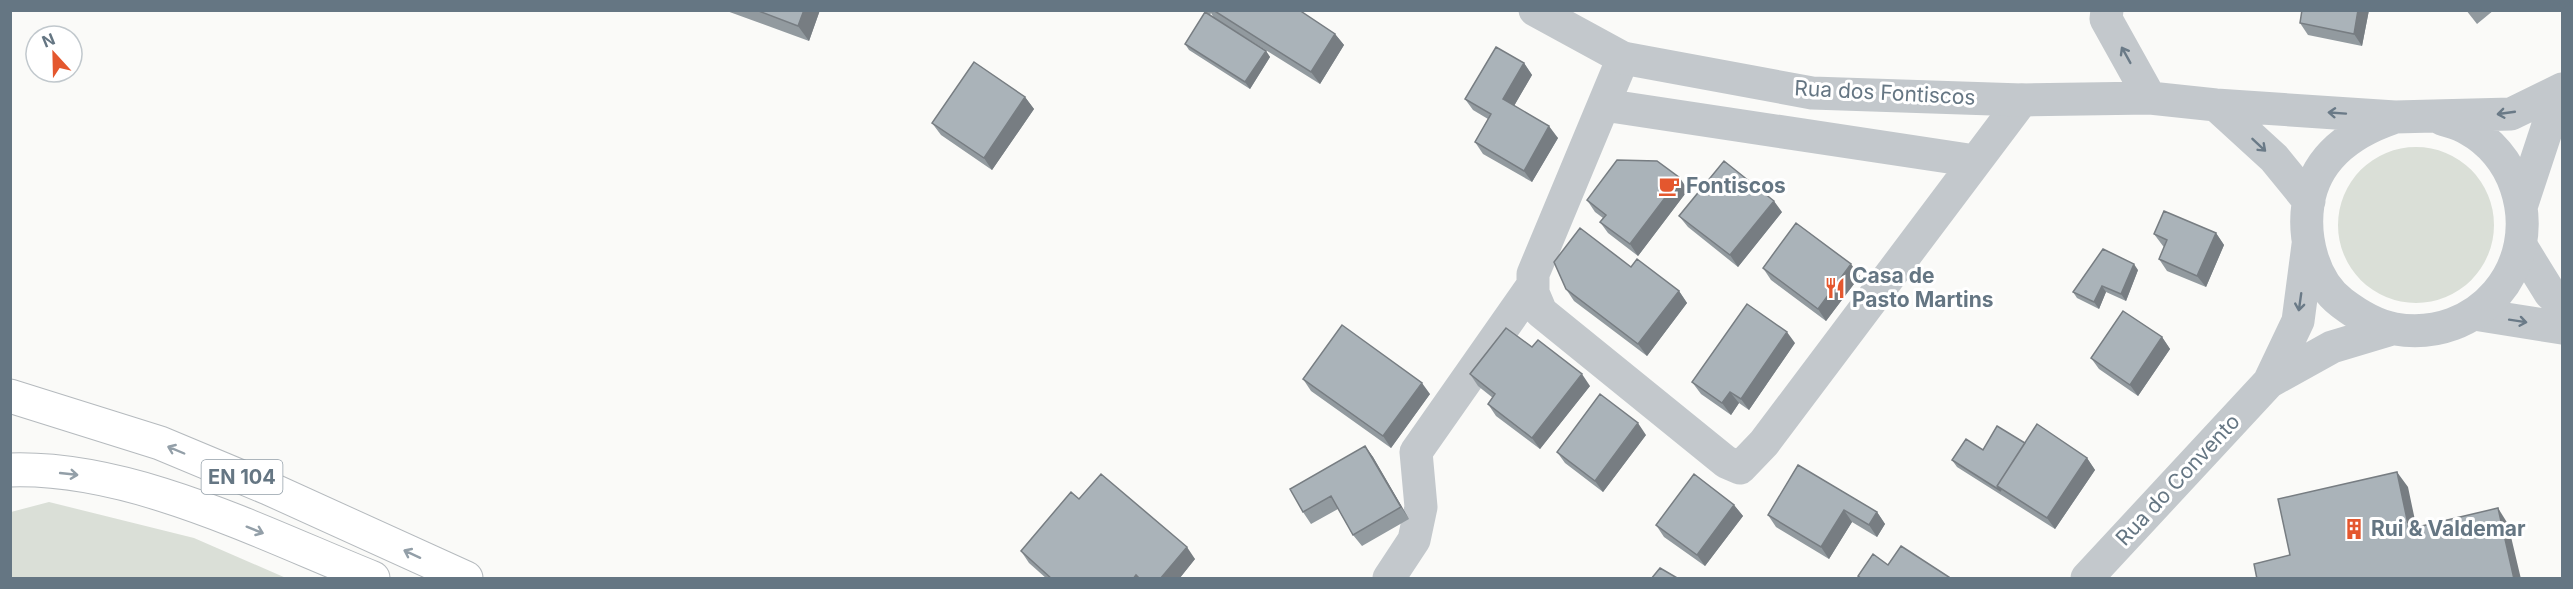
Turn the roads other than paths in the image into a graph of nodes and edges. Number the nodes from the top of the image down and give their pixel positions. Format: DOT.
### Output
graph roads {
  1 [pos="1535,10"];
  2 [pos="2107,10"];
  3 [pos="1623,58"];
  4 [pos="2561,91"];
  5 [pos="2150,98"];
  6 [pos="2022,100"];
  7 [pos="1604,105"];
  8 [pos="2216,105"];
  9 [pos="2395,117"];
  10 [pos="2438,117"];
  11 [pos="1975,161"];
  12 [pos="2309,201"];
  13 [pos="2522,204"];
  14 [pos="2308,244"];
  15 [pos="2522,246"];
  16 [pos="1533,285"];
  17 [pos="2562,305"];
  18 [pos="2474,314"];
  19 [pos="2562,328"];
  20 [pos="2392,329"];
  21 [pos="2269,382"];
  22 [pos="10,396"];
  23 [pos="10,470"];
  24 [pos="373,579"];
  25 [pos="466,579"];
  26 [pos="1389,579"];
  27 [pos="2087,579"];
  1 -- 3 [label="street, Rua dos Fontiscos"];
  5 -- 2 [label="street, one-way"];
  3 -- 6 [label="street, Rua dos Fontiscos"];
  3 -- 7 [label="street"];
  4 -- 10 [label="street, one-way"];
  4 -- 13 [label="street"];
  5 -- 6 [label="street, Rua dos Fontiscos"];
  5 -- 8 [label="street, Rua dos Fontiscos"];
  6 -- 11 [label="street"];
  7 -- 11 [label="street"];
  7 -- 16 [label="street"];
  9 -- 8 [label="street, Rua dos Fontiscos, one-way"];
  8 -- 12 [label="street, one-way"];
  9 -- 10 [label="street"];
  9 -- 12 [label="street"];
  10 -- 13 [label="street"];
  11 -- 16 [label="street"];
  12 -- 14 [label="street"];
  13 -- 15 [label="street"];
  14 -- 20 [label="street"];
  14 -- 21 [label="street, Rua do Convento, one-way"];
  15 -- 17 [label="street"];
  15 -- 18 [label="street"];
  16 -- 26 [label="street"];
  18 -- 19 [label="street, one-way"];
  18 -- 20 [label="street"];
  20 -- 21 [label="street, Rua do Convento"];
  21 -- 27 [label="street, Rua do Convento"];
  25 -- 22 [label="main road, EN 104, one-way"];
  23 -- 24 [label="main road, EN 104, one-way"];
}
